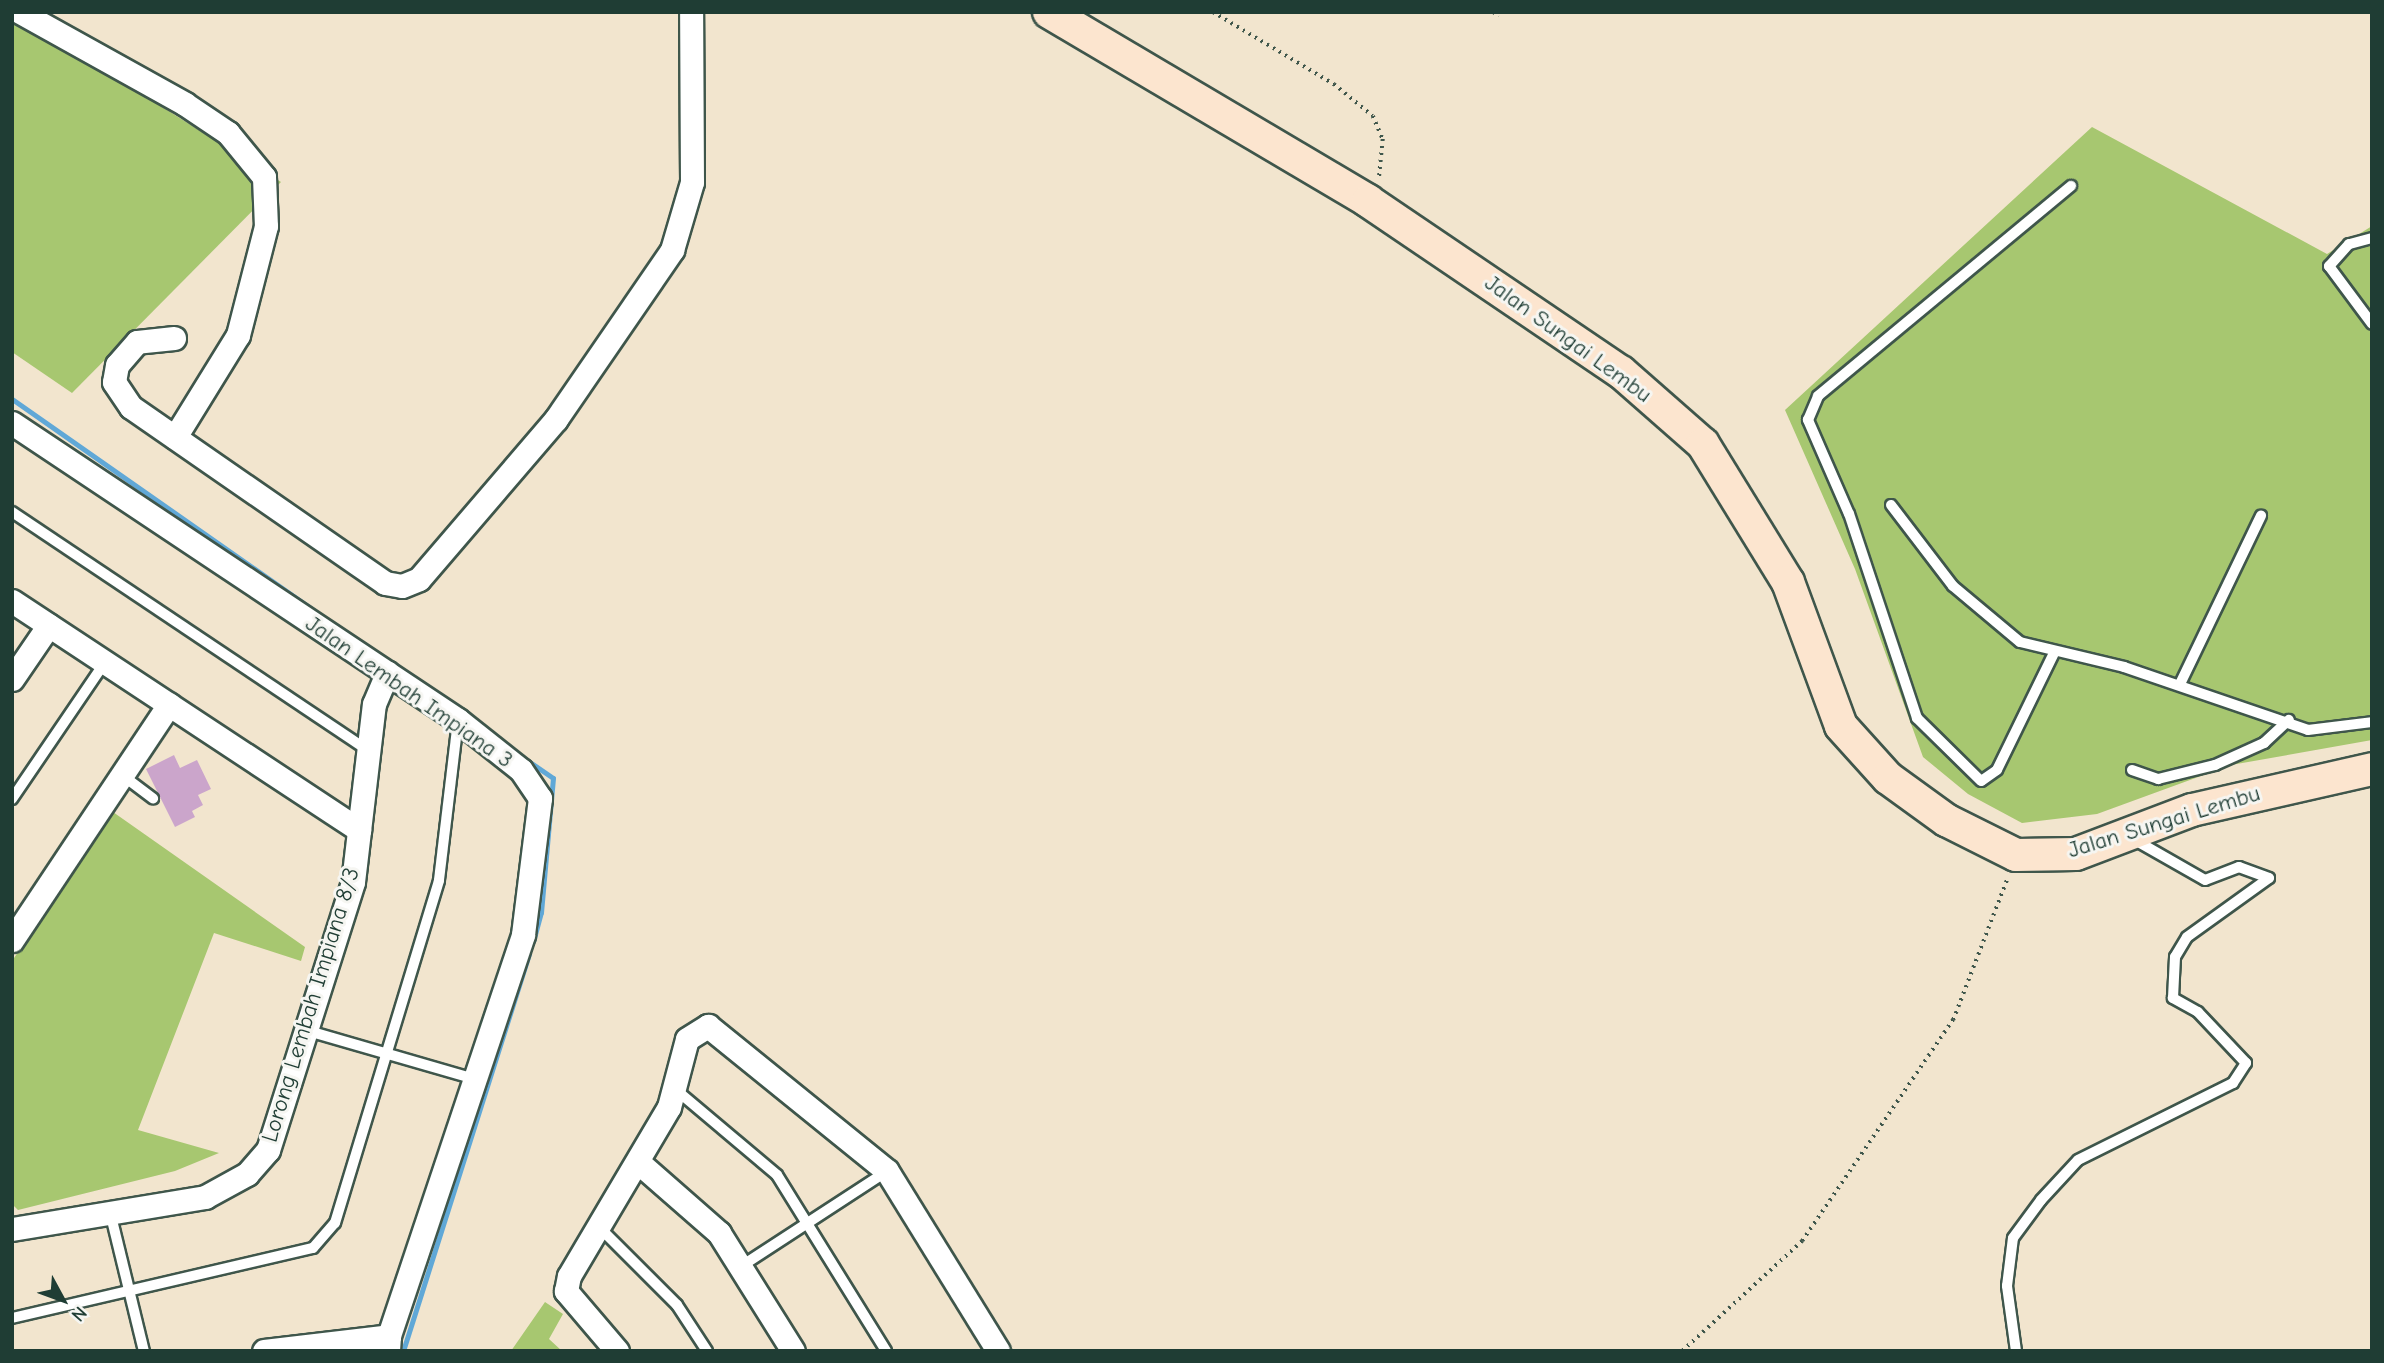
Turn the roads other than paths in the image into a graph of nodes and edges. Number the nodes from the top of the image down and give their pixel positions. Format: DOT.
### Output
graph roads {
  1 [pos="20,12"];
  2 [pos="691,12"];
  3 [pos="1049,12"];
  4 [pos="2071,186"];
  5 [pos="2372,238"];
  6 [pos="2372,324"];
  7 [pos="174,338"];
  8 [pos="12,423"];
  9 [pos="175,437"];
  10 [pos="1891,505"];
  11 [pos="12,512"];
  12 [pos="2261,516"];
  13 [pos="12,601"];
  14 [pos="49,625"];
  15 [pos="2054,653"];
  16 [pos="105,662"];
  17 [pos="387,673"];
  18 [pos="12,679"];
  19 [pos="2180,684"];
  20 [pos="169,705"];
  21 [pos="458,720"];
  22 [pos="2290,720"];
  23 [pos="2372,722"];
  24 [pos="367,750"];
  25 [pos="2372,769"];
  26 [pos="2132,771"];
  27 [pos="122,775"];
  28 [pos="153,798"];
  29 [pos="12,799"];
  30 [pos="359,830"];
  31 [pos="2127,836"];
  32 [pos="12,940"];
  33 [pos="305,1030"];
  34 [pos="390,1051"];
  35 [pos="475,1079"];
  36 [pos="674,1088"];
  37 [pos="638,1162"];
  38 [pos="887,1171"];
  39 [pos="111,1216"];
  40 [pos="807,1223"];
  41 [pos="597,1225"];
  42 [pos="12,1229"];
  43 [pos="740,1267"];
  44 [pos="130,1293"];
  45 [pos="12,1318"];
  46 [pos="388,1343"];
  47 [pos="144,1351"];
  48 [pos="264,1351"];
  49 [pos="617,1351"];
  50 [pos="707,1351"];
  51 [pos="793,1351"];
  52 [pos="886,1351"];
  53 [pos="998,1351"];
  54 [pos="2017,1351"];
  1 -- 9 [label="street"];
  2 -- 9 [label="street"];
  3 -- 31 [label="main road, Jalan Sungai Lembu"];
  4 -- 15 [label="lane"];
  5 -- 6 [label="lane"];
  7 -- 9 [label="street"];
  8 -- 17 [label="street, Jalan Lembah Impiana 3"];
  10 -- 15 [label="lane"];
  11 -- 24 [label="lane"];
  12 -- 19 [label="lane"];
  13 -- 14 [label="street"];
  14 -- 16 [label="street"];
  14 -- 18 [label="street"];
  15 -- 19 [label="lane"];
  16 -- 20 [label="street"];
  16 -- 29 [label="lane"];
  17 -- 21 [label="street, Jalan Lembah Impiana 3"];
  17 -- 24 [label="street, Lorong Lembah Impiana 8/3"];
  19 -- 22 [label="lane"];
  20 -- 27 [label="street"];
  20 -- 30 [label="street"];
  21 -- 34 [label="lane"];
  21 -- 35 [label="street, Jalan Lembah Impiana 3"];
  22 -- 23 [label="lane"];
  22 -- 26 [label="lane"];
  24 -- 30 [label="street, Lorong Lembah Impiana 8/3"];
  25 -- 31 [label="main road, Jalan Sungai Lembu"];
  27 -- 28 [label="lane"];
  27 -- 32 [label="street"];
  30 -- 33 [label="street, Lorong Lembah Impiana 8/3"];
  31 -- 54 [label="lane"];
  33 -- 34 [label="lane"];
  33 -- 39 [label="street, Lorong Lembah Impiana 8/3"];
  34 -- 35 [label="lane"];
  34 -- 44 [label="lane"];
  35 -- 46 [label="street, Jalan Lembah Impiana 3"];
  36 -- 37 [label="street"];
  36 -- 38 [label="street"];
  36 -- 40 [label="lane"];
  37 -- 41 [label="street"];
  37 -- 43 [label="street"];
  38 -- 40 [label="lane"];
  38 -- 53 [label="street"];
  39 -- 42 [label="street, Lorong Lembah Impiana 8/3"];
  39 -- 44 [label="lane"];
  40 -- 43 [label="lane"];
  40 -- 52 [label="lane"];
  41 -- 49 [label="street"];
  41 -- 50 [label="lane"];
  43 -- 51 [label="street"];
  44 -- 45 [label="lane"];
  44 -- 47 [label="lane"];
  46 -- 48 [label="street"];
}
